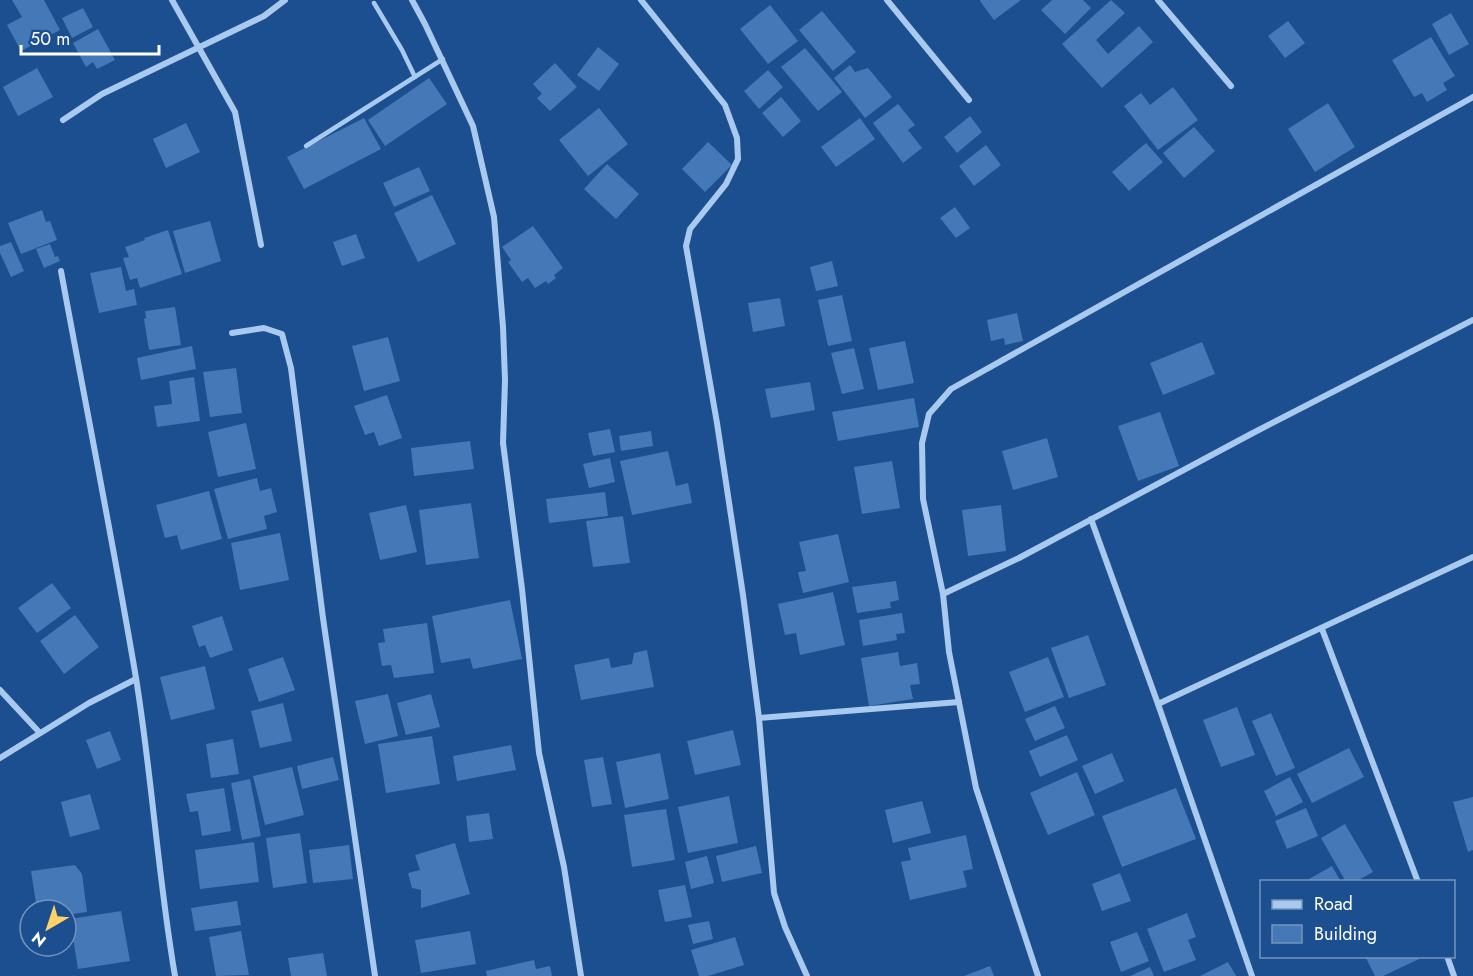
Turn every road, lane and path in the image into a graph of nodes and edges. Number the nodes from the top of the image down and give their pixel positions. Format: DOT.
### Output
graph roads {
  1 [pos="171,0"];
  2 [pos="285,0"];
  3 [pos="412,0"];
  4 [pos="641,0"];
  5 [pos="887,0"];
  6 [pos="1158,0"];
  7 [pos="374,3"];
  8 [pos="201,48"];
  9 [pos="442,59"];
  10 [pos="415,77"];
  11 [pos="1231,86"];
  12 [pos="1473,97"];
  13 [pos="969,100"];
  14 [pos="63,120"];
  15 [pos="306,146"];
  16 [pos="261,245"];
  17 [pos="61,271"];
  18 [pos="1473,320"];
  19 [pos="232,333"];
  20 [pos="1091,519"];
  21 [pos="1473,557"];
  22 [pos="943,594"];
  23 [pos="1322,629"];
  24 [pos="136,678"];
  25 [pos="0,690"];
  26 [pos="959,702"];
  27 [pos="1158,704"];
  28 [pos="759,718"];
  29 [pos="39,732"];
  30 [pos="0,758"];
  31 [pos="1417,880"];
  32 [pos="1447,958"];
  33 [pos="175,976"];
  34 [pos="375,976"];
  35 [pos="581,976"];
  36 [pos="807,976"];
  37 [pos="1038,976"];
  38 [pos="1252,976"];
  39 [pos="1454,976"];
  1 -- 8 [label="street"];
  2 -- 8 [label="street"];
  3 -- 9 [label="street"];
  4 -- 28 [label="street"];
  5 -- 13 [label="street"];
  6 -- 11 [label="street"];
  7 -- 10 [label="lane"];
  8 -- 14 [label="street"];
  8 -- 16 [label="street"];
  9 -- 10 [label="lane"];
  9 -- 35 [label="street"];
  10 -- 15 [label="lane"];
  12 -- 22 [label="street"];
  17 -- 24 [label="street"];
  18 -- 20 [label="street"];
  19 -- 34 [label="street"];
  20 -- 22 [label="street"];
  20 -- 27 [label="street"];
  21 -- 23 [label="street"];
  22 -- 26 [label="street"];
  23 -- 27 [label="street"];
  23 -- 31 [label="street"];
  24 -- 29 [label="street"];
  24 -- 33 [label="street"];
  25 -- 29 [label="street"];
  26 -- 28 [label="street"];
  26 -- 37 [label="street"];
  27 -- 38 [label="street"];
  28 -- 36 [label="street"];
  29 -- 30 [label="street"];
  32 -- 39 [label="street"];
}
